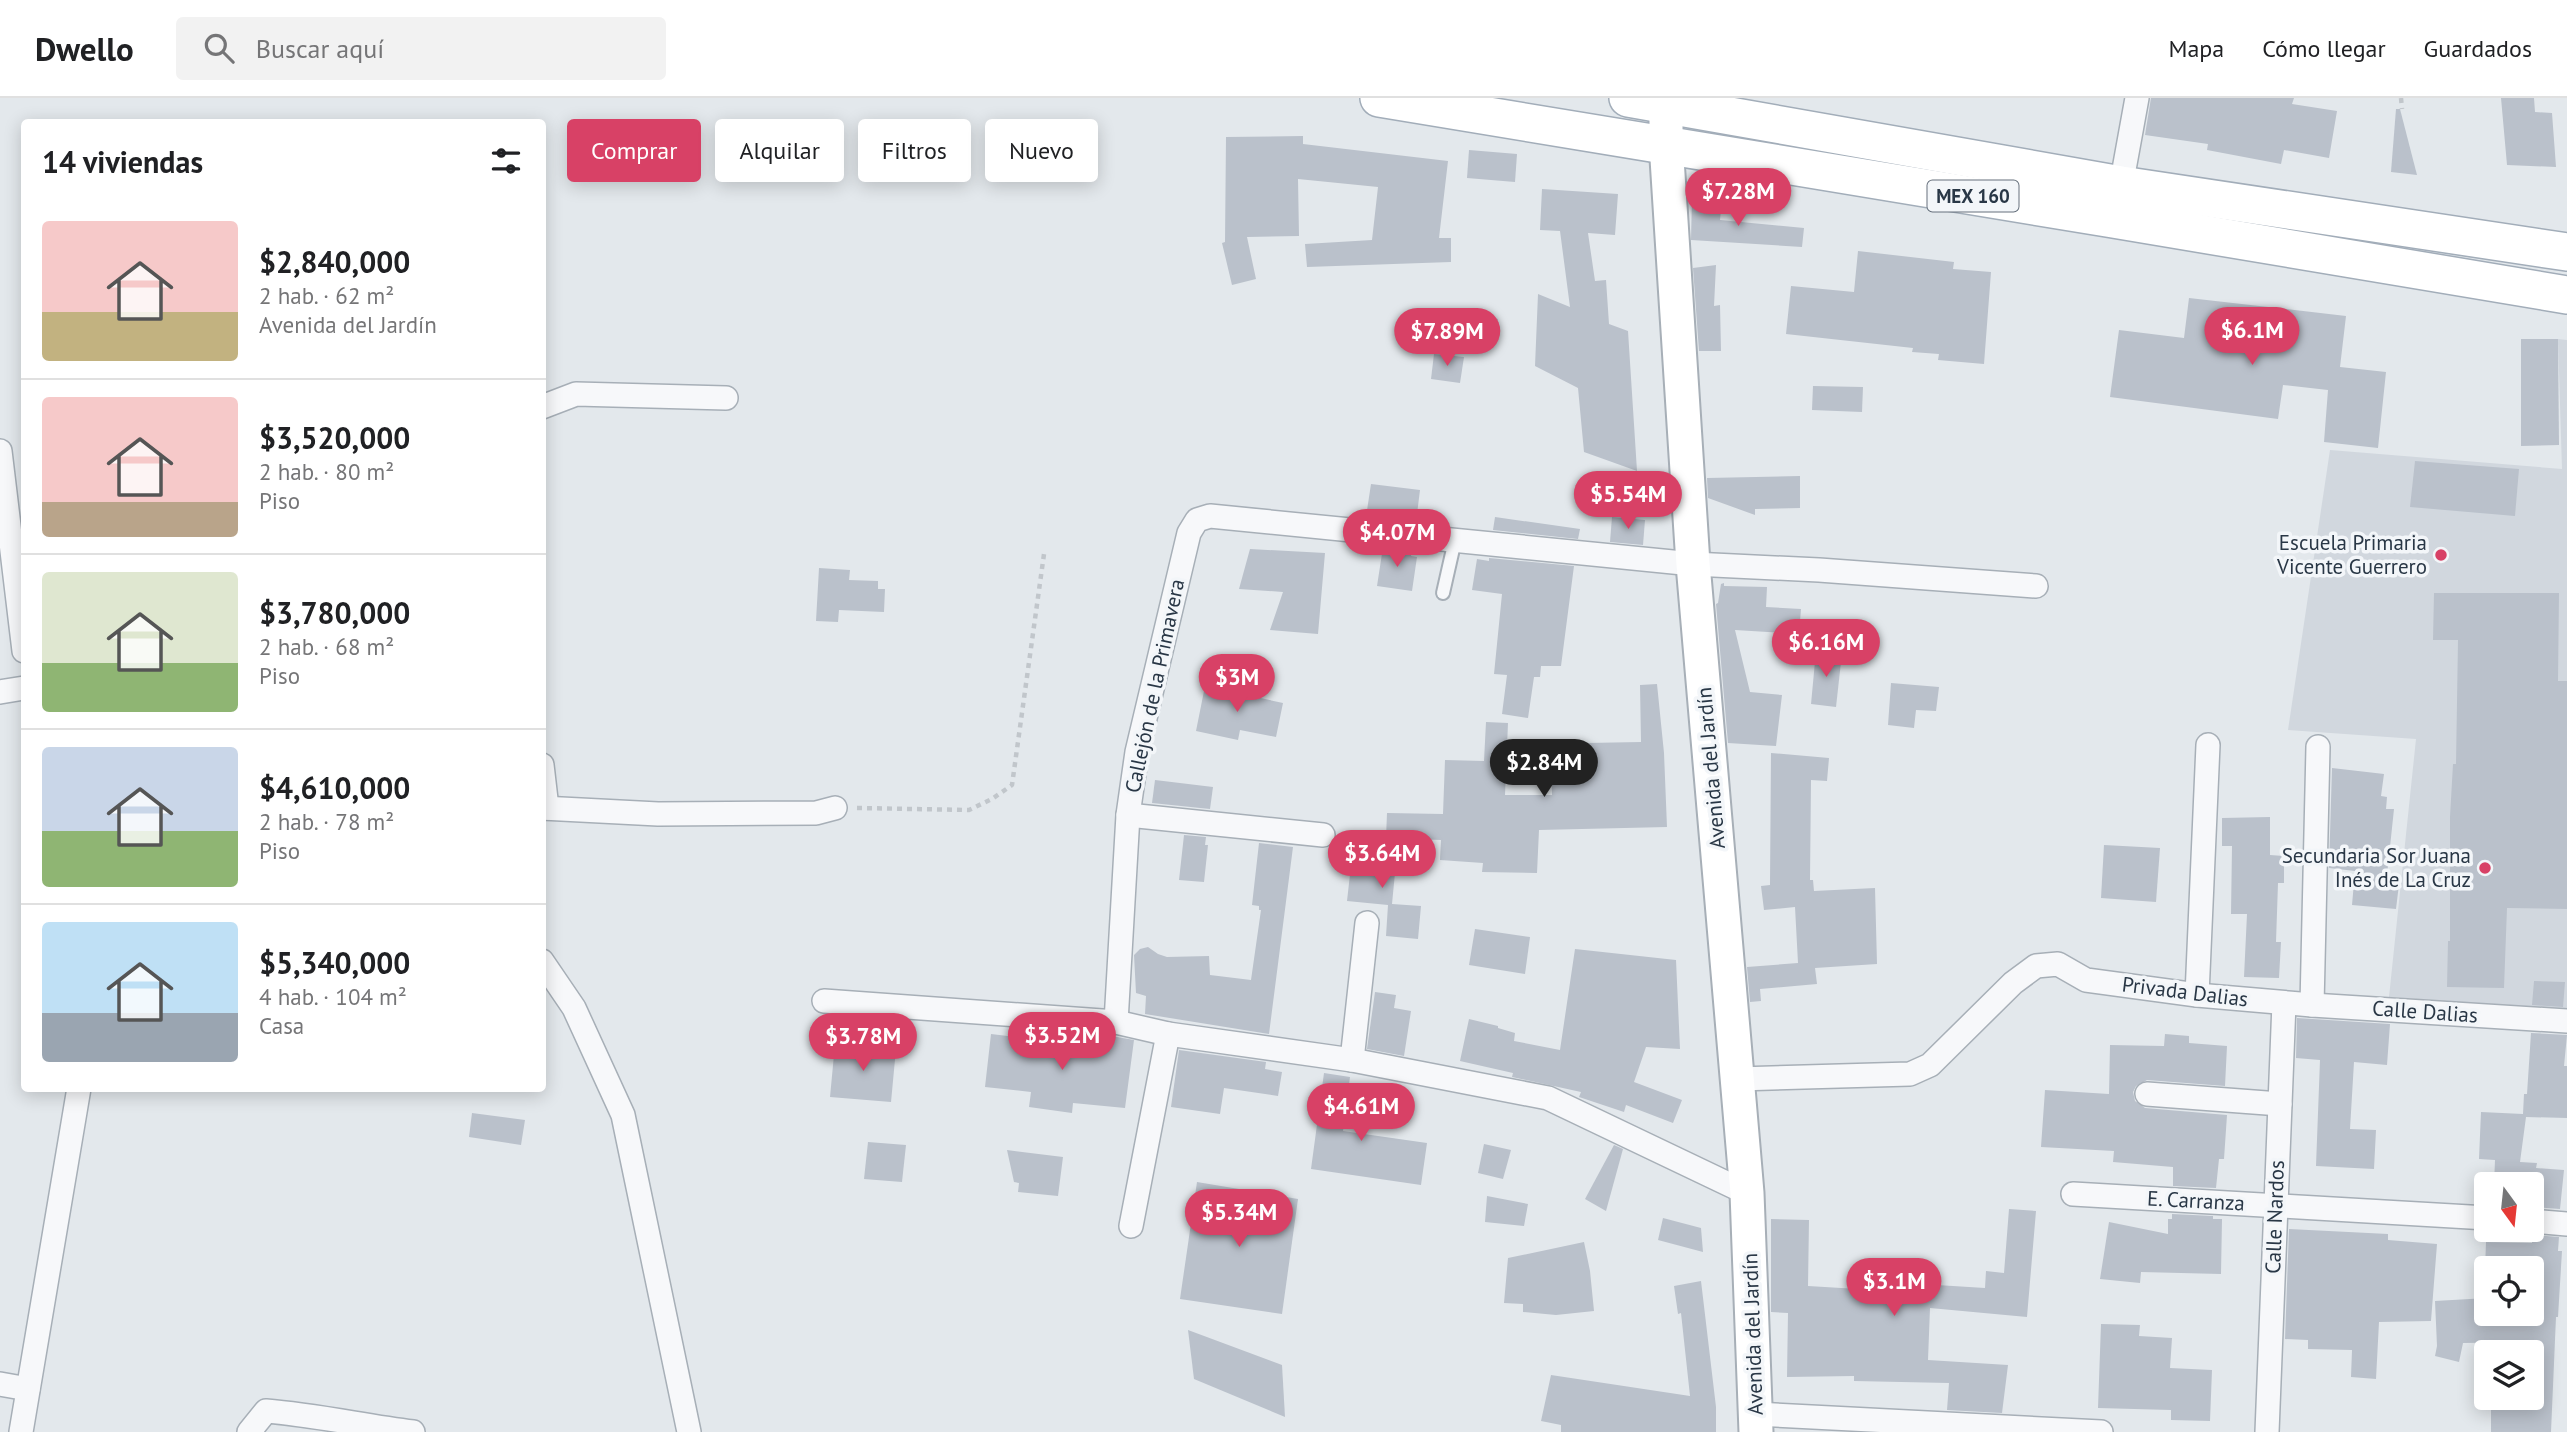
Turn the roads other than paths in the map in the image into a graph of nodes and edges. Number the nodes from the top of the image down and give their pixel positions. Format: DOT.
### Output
graph roads {
  1 [pos="1379,98"];
  2 [pos="1628,98"];
  3 [pos="2137,98"];
  4 [pos="1667,101"];
  5 [pos="1666,143"];
  6 [pos="2118,203"];
  7 [pos="2567,252"];
  8 [pos="2567,295"];
  9 [pos="726,398"];
  10 [pos="546,405"];
  11 [pos="0,451"];
  12 [pos="1455,540"];
  13 [pos="1693,564"];
  14 [pos="2036,586"];
  15 [pos="1443,593"];
  16 [pos="21,625"];
  17 [pos="21,688"];
  18 [pos="0,692"];
  19 [pos="2208,745"];
  20 [pos="2318,747"];
  21 [pos="546,808"];
  22 [pos="835,808"];
  23 [pos="1128,815"];
  24 [pos="1323,835"];
  25 [pos="1367,923"];
  26 [pos="546,967"];
  27 [pos="2197,995"];
  28 [pos="824,1001"];
  29 [pos="2284,1003"];
  30 [pos="2312,1005"];
  31 [pos="2567,1021"];
  32 [pos="1116,1022"];
  33 [pos="1168,1034"];
  34 [pos="1352,1060"];
  35 [pos="1738,1079"];
  36 [pos="78,1092"];
  37 [pos="2147,1094"];
  38 [pos="2280,1104"];
  39 [pos="1747,1193"];
  40 [pos="2073,1195"];
  41 [pos="2275,1205"];
  42 [pos="2474,1217"];
  43 [pos="2544,1222"];
  44 [pos="2567,1224"];
  45 [pos="1131,1226"];
  46 [pos="0,1384"];
  47 [pos="28,1389"];
  48 [pos="1756,1423"];
  49 [pos="21,1432"];
  50 [pos="249,1432"];
  51 [pos="413,1432"];
  52 [pos="689,1432"];
  53 [pos="2101,1432"];
  54 [pos="2267,1432"];
  1 -- 5 [label="main road, MEX 160"];
  2 -- 4 [label="main road, MEX 160"];
  3 -- 6 [label="street"];
  4 -- 5 [label="main road, Avenida del Jardín"];
  4 -- 6 [label="main road, MEX 160"];
  5 -- 6 [label="main road, MEX 160"];
  5 -- 13 [label="main road, Avenida del Jardín"];
  6 -- 7 [label="main road, MEX 160"];
  6 -- 8 [label="main road, MEX 160"];
  9 -- 10 [label="street"];
  11 -- 16 [label="street"];
  12 -- 13 [label="street"];
  12 -- 15 [label="lane"];
  12 -- 23 [label="street, Callejón de la Primavera"];
  13 -- 14 [label="street"];
  13 -- 35 [label="main road, Avenida del Jardín"];
  17 -- 18 [label="street"];
  19 -- 27 [label="street"];
  20 -- 30 [label="street"];
  21 -- 22 [label="street"];
  23 -- 24 [label="street"];
  23 -- 32 [label="street, Callejón de la Primavera"];
  25 -- 34 [label="street"];
  26 -- 52 [label="street"];
  27 -- 29 [label="street, Privada Dalias"];
  27 -- 35 [label="street, Privada Dalias"];
  28 -- 32 [label="street"];
  29 -- 30 [label="street, Calle Dalias"];
  29 -- 38 [label="street, Calle Nardos"];
  30 -- 31 [label="street, Calle Dalias"];
  32 -- 33 [label="street"];
  33 -- 34 [label="street"];
  33 -- 45 [label="street"];
  34 -- 39 [label="street"];
  35 -- 39 [label="main road, Avenida del Jardín"];
  36 -- 47 [label="street"];
  37 -- 38 [label="street"];
  38 -- 41 [label="street, Calle Nardos"];
  39 -- 48 [label="main road, Avenida del Jardín"];
  40 -- 41 [label="street, E. Carranza"];
  41 -- 42 [label="street, E. Carranza"];
  41 -- 54 [label="street, Calle Nardos"];
  43 -- 44 [label="street"];
  46 -- 47 [label="street"];
  47 -- 49 [label="street"];
  48 -- 53 [label="street"];
  50 -- 51 [label="street"];
}
